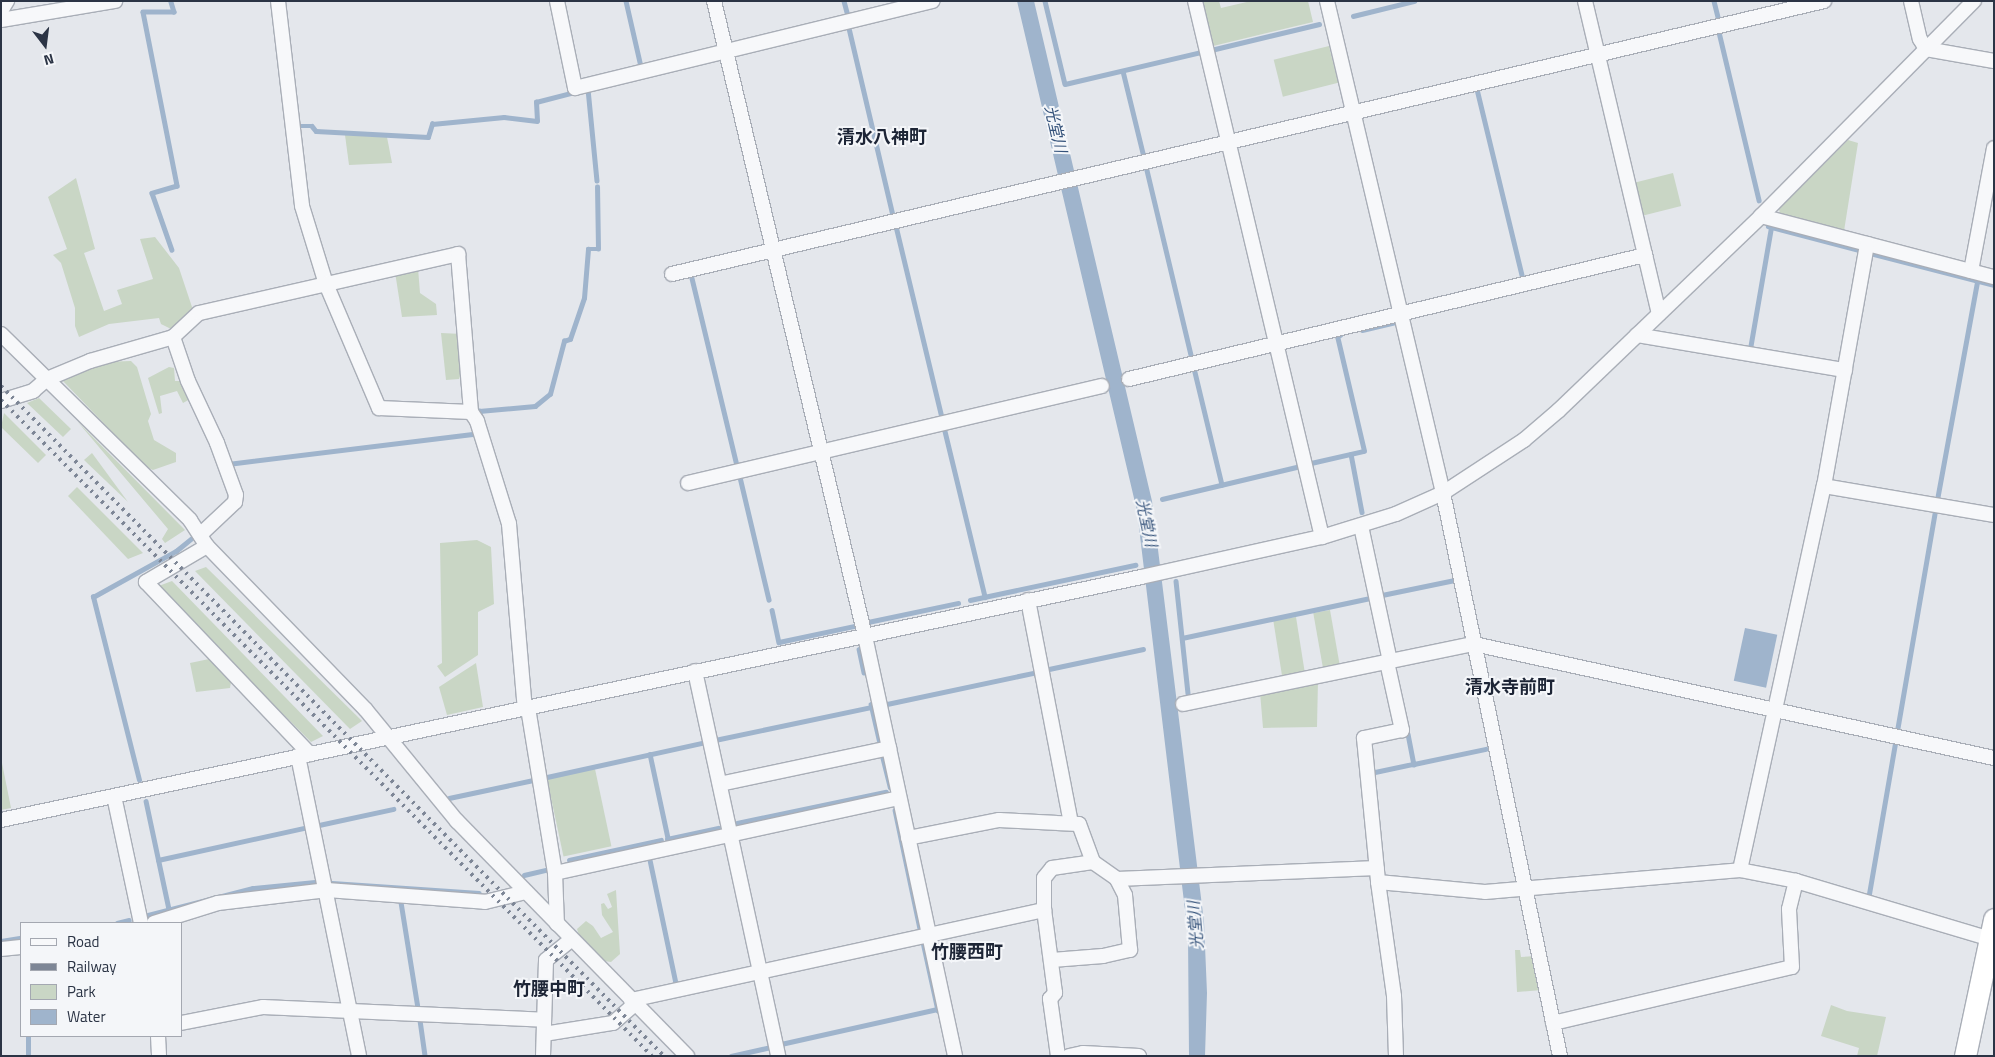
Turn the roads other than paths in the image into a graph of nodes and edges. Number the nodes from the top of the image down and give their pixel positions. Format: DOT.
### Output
graph roads {
  1 [pos="7,1"];
  2 [pos="116,1"];
  3 [pos="278,1"];
  4 [pos="557,1"];
  5 [pos="714,1"];
  6 [pos="933,1"];
  7 [pos="1195,1"];
  8 [pos="1327,1"];
  9 [pos="1585,1"];
  10 [pos="1824,1"];
  11 [pos="1911,1"];
  12 [pos="1974,1"];
  13 [pos="1,10"];
  14 [pos="1,20"];
  15 [pos="1926,49"];
  16 [pos="726,52"];
  17 [pos="1598,55"];
  18 [pos="1994,62"];
  19 [pos="1354,113"];
  20 [pos="1229,142"];
  21 [pos="1994,148"];
  22 [pos="1761,216"];
  23 [pos="1867,244"];
  24 [pos="773,250"];
  25 [pos="1645,255"];
  26 [pos="1971,271"];
  27 [pos="672,274"];
  28 [pos="1994,277"];
  29 [pos="326,284"];
  30 [pos="1659,313"];
  31 [pos="1401,315"];
  32 [pos="1,334"];
  33 [pos="1637,335"];
  34 [pos="173,337"];
  35 [pos="1276,344"];
  36 [pos="1845,370"];
  37 [pos="47,379"];
  38 [pos="1129,379"];
  39 [pos="1102,386"];
  40 [pos="1,401"];
  41 [pos="471,412"];
  42 [pos="821,452"];
  43 [pos="688,483"];
  44 [pos="1824,486"];
  45 [pos="1443,493"];
  46 [pos="1994,515"];
  47 [pos="1361,526"];
  48 [pos="1322,537"];
  49 [pos="204,541"];
  50 [pos="1028,600"];
  51 [pos="865,636"];
  52 [pos="1474,644"];
  53 [pos="1389,662"];
  54 [pos="694,671"];
  55 [pos="1184,704"];
  56 [pos="526,708"];
  57 [pos="1776,710"];
  58 [pos="389,738"];
  59 [pos="889,748"];
  60 [pos="304,755"];
  61 [pos="1994,758"];
  62 [pos="720,784"];
  63 [pos="114,796"];
  64 [pos="899,798"];
  65 [pos="1,820"];
  66 [pos="1072,824"];
  67 [pos="731,834"];
  68 [pos="908,838"];
  69 [pos="1093,862"];
  70 [pos="1740,870"];
  71 [pos="555,873"];
  72 [pos="1377,875"];
  73 [pos="1117,879"];
  74 [pos="1796,880"];
  75 [pos="1524,887"];
  76 [pos="326,890"];
  77 [pos="526,892"];
  78 [pos="1044,910"];
  79 [pos="141,922"];
  80 [pos="157,922"];
  81 [pos="557,924"];
  82 [pos="1993,932"];
  83 [pos="928,934"];
  84 [pos="572,939"];
  85 [pos="20,947"];
  86 [pos="1,949"];
  87 [pos="1052,960"];
  88 [pos="760,970"];
  89 [pos="633,1002"];
  90 [pos="352,1013"];
  91 [pos="1553,1022"];
  92 [pos="182,1023"];
  93 [pos="544,1027"];
  94 [pos="158,1037"];
  95 [pos="1084,1054"];
  96 [pos="159,1056"];
  97 [pos="359,1056"];
  98 [pos="543,1056"];
  99 [pos="687,1056"];
  100 [pos="778,1056"];
  101 [pos="955,1056"];
  102 [pos="1058,1056"];
  103 [pos="1069,1056"];
  104 [pos="1139,1056"];
  105 [pos="1396,1056"];
  106 [pos="1560,1056"];
  107 [pos="1965,1056"];
  1 -- 13 [label="street"];
  2 -- 14 [label="street"];
  3 -- 29 [label="street"];
  4 -- 16 [label="street"];
  5 -- 16 [label="street"];
  6 -- 16 [label="street"];
  7 -- 20 [label="street"];
  8 -- 19 [label="street"];
  9 -- 17 [label="street"];
  10 -- 17 [label="street"];
  11 -- 15 [label="street"];
  12 -- 15 [label="street"];
  15 -- 18 [label="street"];
  15 -- 22 [label="street"];
  16 -- 24 [label="street"];
  17 -- 19 [label="street"];
  17 -- 25 [label="street"];
  19 -- 20 [label="street"];
  19 -- 31 [label="street"];
  20 -- 24 [label="street"];
  20 -- 35 [label="street"];
  21 -- 26 [label="street"];
  22 -- 23 [label="street"];
  22 -- 30 [label="street"];
  23 -- 26 [label="street"];
  23 -- 36 [label="street"];
  24 -- 27 [label="street"];
  24 -- 42 [label="street"];
  25 -- 30 [label="street"];
  25 -- 31 [label="street"];
  26 -- 28 [label="street"];
  29 -- 34 [label="street"];
  29 -- 41 [label="street"];
  29 -- 41 [label="street"];
  30 -- 33 [label="street"];
  31 -- 35 [label="street"];
  31 -- 45 [label="street"];
  32 -- 37 [label="street"];
  33 -- 36 [label="street"];
  33 -- 45 [label="street"];
  34 -- 37 [label="street"];
  34 -- 49 [label="street"];
  35 -- 38 [label="street"];
  35 -- 48 [label="street"];
  36 -- 44 [label="street"];
  37 -- 40 [label="street"];
  37 -- 49 [label="street"];
  39 -- 42 [label="street"];
  41 -- 56 [label="street"];
  42 -- 43 [label="street"];
  42 -- 51 [label="street"];
  44 -- 46 [label="street"];
  44 -- 57 [label="street"];
  45 -- 47 [label="street"];
  45 -- 52 [label="street"];
  47 -- 48 [label="street"];
  47 -- 53 [label="street"];
  48 -- 50 [label="street"];
  49 -- 58 [label="street"];
  49 -- 60 [label="street"];
  50 -- 51 [label="street"];
  50 -- 66 [label="street"];
  51 -- 54 [label="street"];
  51 -- 59 [label="street"];
  52 -- 53 [label="street"];
  52 -- 57 [label="street"];
  52 -- 75 [label="street"];
  53 -- 55 [label="street"];
  53 -- 72 [label="street"];
  54 -- 56 [label="street"];
  54 -- 62 [label="street"];
  56 -- 58 [label="street"];
  56 -- 71 [label="street"];
  57 -- 61 [label="street"];
  57 -- 70 [label="street"];
  58 -- 60 [label="street"];
  58 -- 77 [label="street"];
  59 -- 62 [label="street"];
  59 -- 64 [label="street"];
  60 -- 63 [label="street"];
  60 -- 76 [label="street"];
  62 -- 67 [label="street"];
  63 -- 65 [label="street"];
  63 -- 79 [label="street"];
  64 -- 67 [label="street"];
  64 -- 68 [label="street"];
  66 -- 68 [label="street"];
  66 -- 69 [label="street"];
  67 -- 71 [label="street"];
  67 -- 88 [label="street"];
  68 -- 83 [label="street"];
  69 -- 73 [label="street"];
  69 -- 78 [label="street"];
  70 -- 74 [label="street"];
  70 -- 75 [label="street"];
  71 -- 81 [label="street"];
  72 -- 73 [label="street"];
  72 -- 75 [label="street"];
  72 -- 105 [label="street"];
  73 -- 87 [label="street"];
  74 -- 82 [label="street"];
  74 -- 91 [label="street"];
  75 -- 91 [label="street"];
  76 -- 77 [label="street"];
  76 -- 80 [label="street"];
  76 -- 90 [label="street"];
  77 -- 81 [label="street"];
  78 -- 83 [label="street"];
  78 -- 87 [label="street"];
  81 -- 84 [label="street"];
  82 -- 107 [label="highway"];
  83 -- 88 [label="street"];
  83 -- 101 [label="street"];
  84 -- 89 [label="street"];
  84 -- 93 [label="street"];
  85 -- 86 [label="street"];
  87 -- 102 [label="street"];
  88 -- 89 [label="street"];
  88 -- 100 [label="street"];
  89 -- 93 [label="street"];
  89 -- 99 [label="street"];
  90 -- 92 [label="street"];
  90 -- 93 [label="street"];
  90 -- 97 [label="street"];
  91 -- 106 [label="street"];
  93 -- 98 [label="street"];
  94 -- 96 [label="street"];
  95 -- 103 [label="street"];
  95 -- 104 [label="street"];
}
